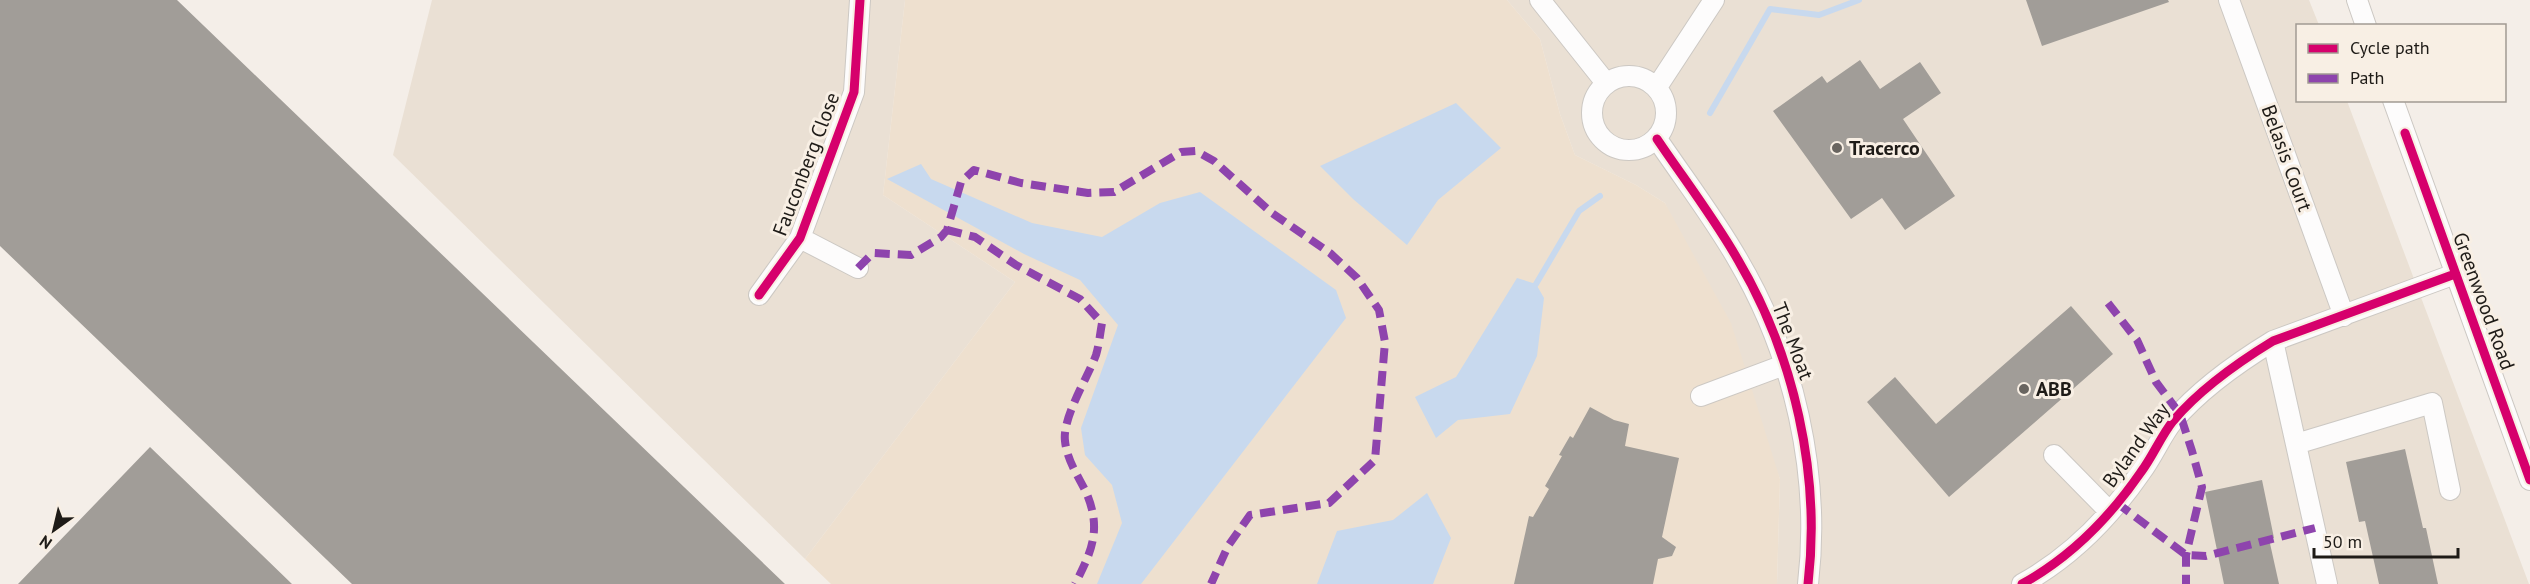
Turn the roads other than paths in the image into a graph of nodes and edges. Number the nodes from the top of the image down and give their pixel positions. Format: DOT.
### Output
graph roads {
  1 [pos="860,0"];
  2 [pos="1540,0"];
  3 [pos="1714,0"];
  4 [pos="2229,0"];
  5 [pos="2357,0"];
  6 [pos="2365,24"];
  7 [pos="1606,83"];
  8 [pos="1657,87"];
  9 [pos="2394,102"];
  10 [pos="1657,139"];
  11 [pos="800,238"];
  12 [pos="858,268"];
  13 [pos="2456,274"];
  14 [pos="759,295"];
  15 [pos="2344,316"];
  16 [pos="2273,341"];
  17 [pos="1784,365"];
  18 [pos="1701,396"];
  19 [pos="2296,444"];
  20 [pos="2054,455"];
  21 [pos="2530,480"];
  22 [pos="2450,490"];
  23 [pos="2110,512"];
  24 [pos="1808,584"];
  25 [pos="2022,584"];
  26 [pos="2327,584"];
  1 -- 11 [label="street, Fauconberg Close"];
  2 -- 7 [label="street"];
  3 -- 8 [label="street"];
  4 -- 15 [label="street, Belasis Court"];
  5 -- 6 [label="street"];
  7 -- 8 [label="street"];
  7 -- 10 [label="street"];
  8 -- 10 [label="street"];
  9 -- 13 [label="street, Greenwood Road"];
  10 -- 17 [label="street, The Moat"];
  11 -- 12 [label="street, Fauconberg Close"];
  11 -- 14 [label="street, Fauconberg Close"];
  13 -- 15 [label="street, Byland Way"];
  13 -- 21 [label="street, Greenwood Road"];
  15 -- 16 [label="street, Byland Way"];
  16 -- 19 [label="street"];
  16 -- 23 [label="street, Byland Way"];
  17 -- 18 [label="street"];
  17 -- 24 [label="street, The Moat"];
  19 -- 22 [label="street"];
  19 -- 26 [label="street"];
  20 -- 23 [label="street"];
  23 -- 25 [label="street, Byland Way"];
}
